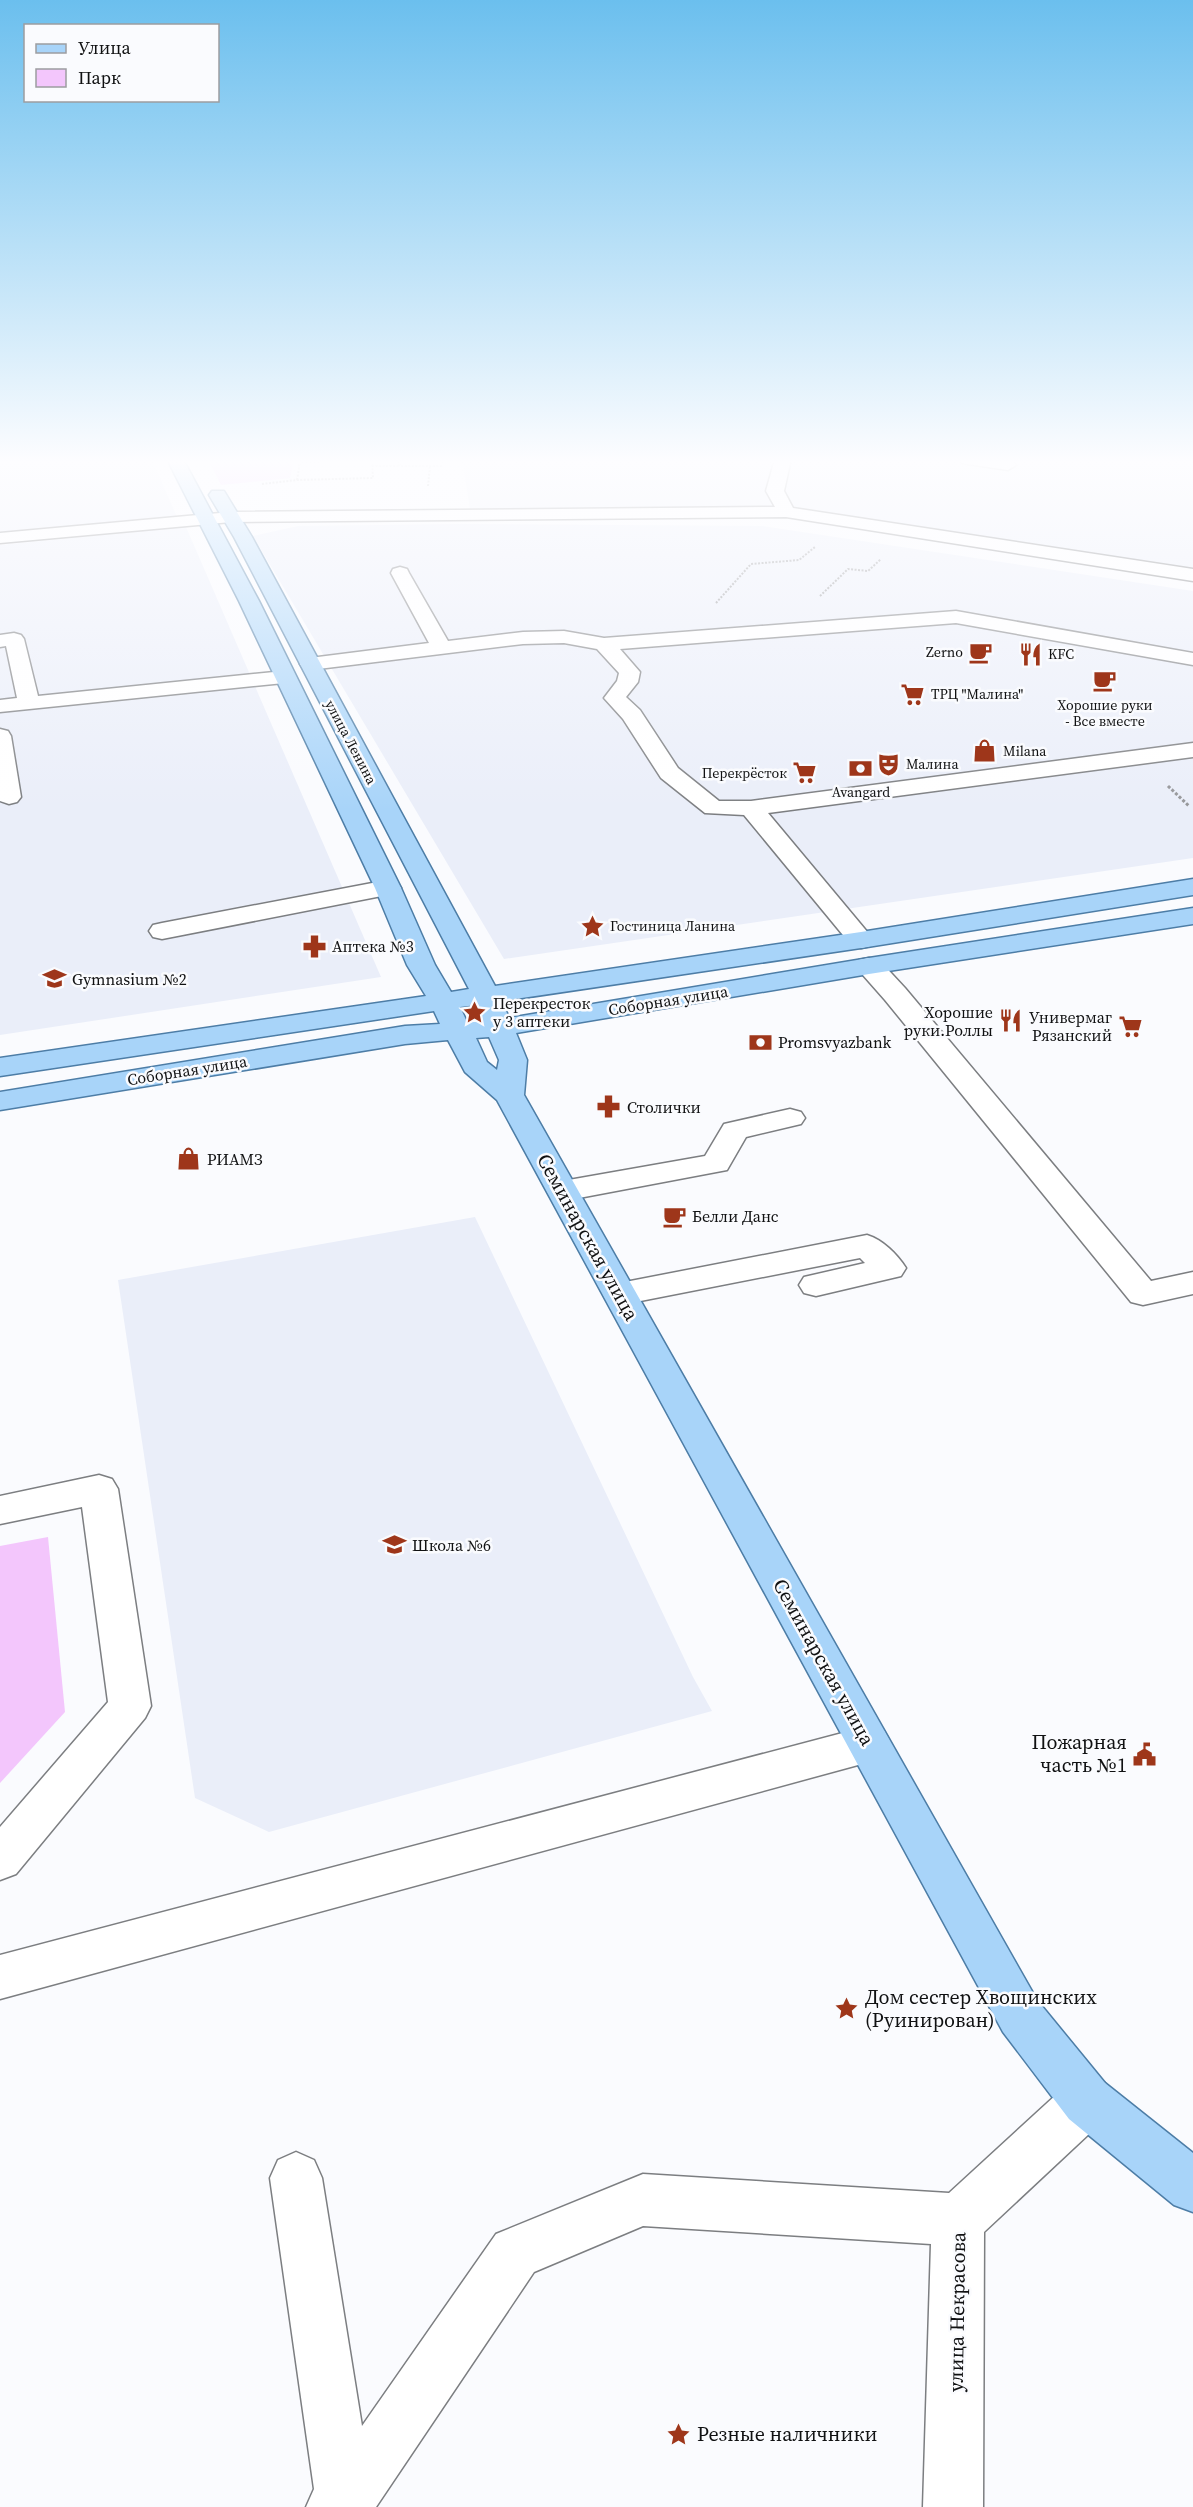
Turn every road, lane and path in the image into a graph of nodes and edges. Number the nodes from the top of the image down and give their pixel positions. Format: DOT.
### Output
graph roads {
  1 [pos="236,576"];
  2 [pos="262,576"];
  3 [pos="402,576"];
  4 [pos="740,576"];
  5 [pos="841,576"];
  6 [pos="784,630"];
  7 [pos="686,638"];
  8 [pos="0,641"];
  9 [pos="604,644"];
  10 [pos="442,648"];
  11 [pos="1193,658"];
  12 [pos="310,664"];
  13 [pos="284,677"];
  14 [pos="29,703"];
  15 [pos="0,706"];
  16 [pos="0,736"];
  17 [pos="1193,750"];
  18 [pos="9,797"];
  19 [pos="751,808"];
  20 [pos="1193,886"];
  21 [pos="388,888"];
  22 [pos="1193,916"];
  23 [pos="162,931"];
  24 [pos="865,953"];
  25 [pos="486,995"];
  26 [pos="443,1001"];
  27 [pos="498,1028"];
  28 [pos="457,1032"];
  29 [pos="0,1067"];
  30 [pos="508,1095"];
  31 [pos="0,1101"];
  32 [pos="790,1118"];
  33 [pos="563,1191"];
  34 [pos="1193,1283"];
  35 [pos="816,1286"];
  36 [pos="620,1294"];
  37 [pos="0,1510"];
  38 [pos="869,1744"];
  39 [pos="0,1860"];
  40 [pos="0,1977"];
  41 [pos="1088,2101"];
  42 [pos="296,2178"];
  43 [pos="1193,2186"];
  44 [pos="958,2220"];
  45 [pos="341,2504"];
  46 [pos="953,2507"];
  1 -- 13 [label="main road, улица Ленина"];
  2 -- 12 [label="main road, улица Ленина"];
  3 -- 10 [label="street"];
  4 -- 7 [label="path"];
  5 -- 6 [label="path"];
  6 -- 7 [label="street"];
  6 -- 11 [label="street"];
  7 -- 9 [label="street"];
  8 -- 14 [label="street"];
  9 -- 10 [label="street"];
  9 -- 19 [label="street"];
  10 -- 12 [label="street"];
  12 -- 25 [label="main road, улица Ленина"];
  13 -- 14 [label="street"];
  13 -- 21 [label="main road, улица Ленина"];
  14 -- 15 [label="street"];
  16 -- 18 [label="street"];
  17 -- 19 [label="street"];
  19 -- 24 [label="street"];
  20 -- 24 [label="main road, Соборная улица"];
  21 -- 23 [label="street"];
  21 -- 26 [label="main road, улица Ленина"];
  22 -- 24 [label="main road, Соборная улица"];
  24 -- 25 [label="main road, Соборная улица"];
  24 -- 27 [label="main road, Соборная улица"];
  24 -- 34 [label="street"];
  25 -- 26 [label="main road, Соборная улица"];
  25 -- 27 [label="main road, улица Ленина"];
  26 -- 28 [label="main road, улица Ленина"];
  26 -- 29 [label="main road, Соборная улица"];
  27 -- 28 [label="main road, Соборная улица"];
  27 -- 30 [label="main road"];
  28 -- 30 [label="main road, Семинарская улица"];
  28 -- 31 [label="main road, Соборная улица"];
  30 -- 33 [label="main road, Семинарская улица"];
  32 -- 33 [label="street"];
  33 -- 36 [label="main road, Семинарская улица"];
  35 -- 36 [label="street"];
  36 -- 38 [label="main road, Семинарская улица"];
  37 -- 39 [label="street"];
  38 -- 40 [label="street"];
  38 -- 41 [label="main road, Семинарская улица"];
  41 -- 43 [label="main road, Семинарская улица"];
  41 -- 44 [label="street, улица Некрасова"];
  42 -- 45 [label="street"];
  44 -- 45 [label="street"];
  44 -- 46 [label="street, улица Некрасова"];
}
